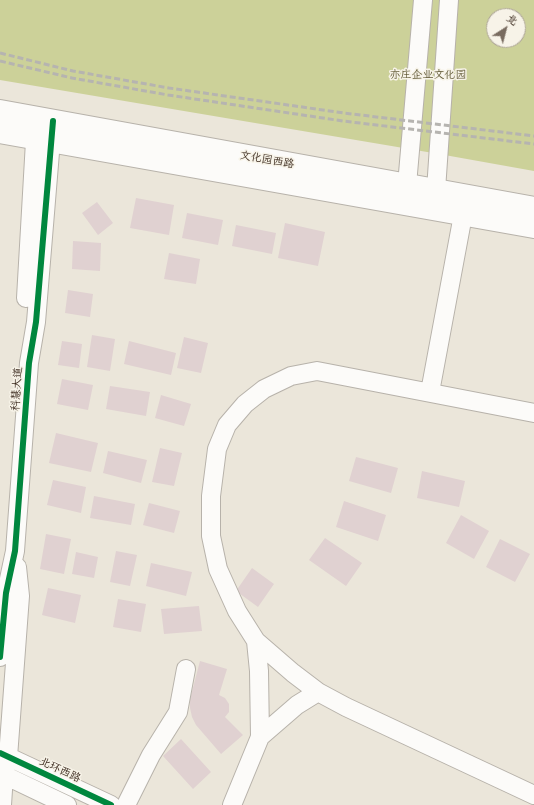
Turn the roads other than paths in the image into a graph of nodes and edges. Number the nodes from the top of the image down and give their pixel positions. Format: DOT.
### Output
graph roads {
  1 [pos="423,0"];
  2 [pos="450,0"];
  3 [pos="0,112"];
  4 [pos="44,130"];
  5 [pos="0,132"];
  6 [pos="407,185"];
  7 [pos="436,190"];
  8 [pos="534,208"];
  9 [pos="463,214"];
  10 [pos="534,227"];
  11 [pos="430,392"];
  12 [pos="534,413"];
  13 [pos="15,551"];
  14 [pos="256,641"];
  15 [pos="0,657"];
  16 [pos="186,669"];
  17 [pos="318,692"];
  18 [pos="260,737"];
  19 [pos="2,765"];
  20 [pos="534,796"];
  21 [pos="2,805"];
  22 [pos="67,805"];
  23 [pos="111,805"];
  24 [pos="126,805"];
  25 [pos="232,805"];
  1 -- 6 [label="street"];
  2 -- 7 [label="street"];
  3 -- 4 [label="main road, 文化园西路"];
  4 -- 5 [label="main road, 文化园西路"];
  4 -- 6 [label="main road, 文化园西路"];
  4 -- 9 [label="main road, 文化园西路"];
  4 -- 13 [label="street, 科慧大道"];
  6 -- 7 [label="main road, 文化园西路"];
  7 -- 8 [label="main road, 文化园西路"];
  9 -- 10 [label="main road, 文化园西路"];
  9 -- 11 [label="street"];
  11 -- 12 [label="street"];
  11 -- 14 [label="street"];
  13 -- 15 [label="street, 科慧大道"];
  13 -- 19 [label="street, 科慧大道"];
  14 -- 17 [label="street"];
  14 -- 18 [label="street"];
  16 -- 24 [label="street"];
  17 -- 18 [label="street"];
  17 -- 20 [label="street"];
  18 -- 25 [label="street"];
  19 -- 21 [label="street, 科慧大道"];
  19 -- 22 [label="street"];
  19 -- 23 [label="street, 北环西路"];
}
